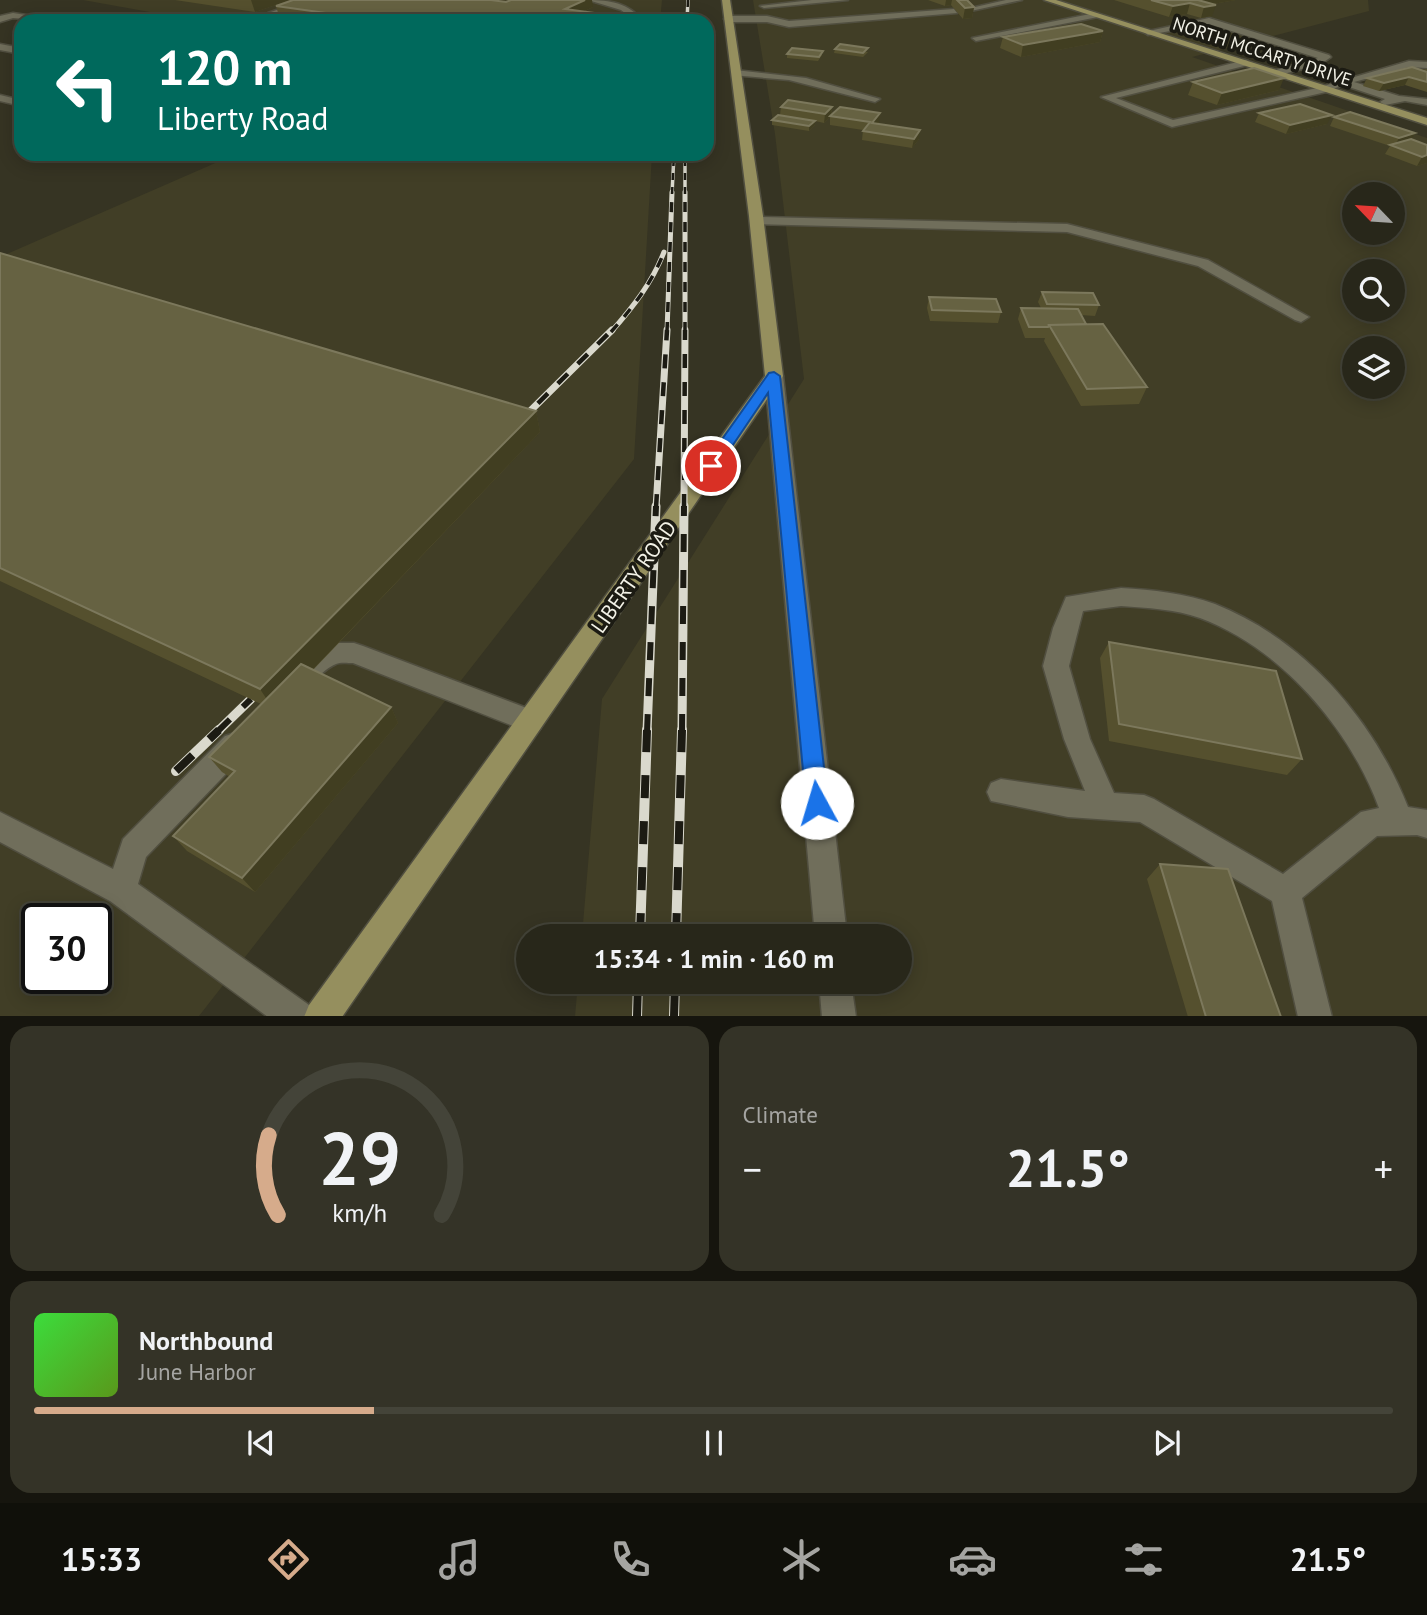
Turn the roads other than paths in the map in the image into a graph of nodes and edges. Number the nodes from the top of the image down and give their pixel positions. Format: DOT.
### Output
graph roads {
  1 [pos="313,0"];
  2 [pos="592,0"];
  3 [pos="844,0"];
  4 [pos="1013,0"];
  5 [pos="1048,0"];
  6 [pos="0,7"];
  7 [pos="729,7"];
  8 [pos="966,10"];
  9 [pos="954,11"];
  10 [pos="274,14"];
  11 [pos="633,14"];
  12 [pos="13,15"];
  13 [pos="1095,15"];
  14 [pos="0,19"];
  15 [pos="767,19"];
  16 [pos="1148,32"];
  17 [pos="976,38"];
  18 [pos="1245,63"];
  19 [pos="1427,65"];
  20 [pos="735,73"];
  21 [pos="1276,73"];
  22 [pos="1343,82"];
  23 [pos="1324,89"];
  24 [pos="875,99"];
  25 [pos="1397,99"];
  26 [pos="1427,102"];
  27 [pos="1373,104"];
  28 [pos="1427,122"];
  29 [pos="757,221"];
  30 [pos="1301,317"];
  31 [pos="774,376"];
  32 [pos="286,693"];
  33 [pos="531,721"];
  34 [pos="252,727"];
  35 [pos="1001,792"];
  36 [pos="1105,806"];
  37 [pos="1413,822"];
  38 [pos="0,826"];
  39 [pos="121,890"];
  40 [pos="1285,892"];
  41 [pos="830,924"];
  42 [pos="836,994"];
  43 [pos="296,1016"];
  44 [pos="322,1016"];
  45 [pos="839,1016"];
  46 [pos="1315,1016"];
  1 -- 10 [label="street"];
  2 -- 11 [label="street"];
  3 -- 15 [label="street"];
  4 -- 8 [label="street"];
  5 -- 13 [label="main road, NORTH MCCARTY DRIVE"];
  6 -- 12 [label="street"];
  7 -- 15 [label="street"];
  7 -- 20 [label="main road"];
  9 -- 15 [label="street"];
  12 -- 14 [label="street"];
  13 -- 16 [label="main road, NORTH MCCARTY DRIVE"];
  13 -- 17 [label="street"];
  16 -- 18 [label="main road, NORTH MCCARTY DRIVE"];
  16 -- 21 [label="street"];
  18 -- 21 [label="main road, NORTH MCCARTY DRIVE"];
  18 -- 23 [label="street"];
  19 -- 22 [label="street"];
  20 -- 24 [label="street"];
  20 -- 29 [label="main road"];
  21 -- 23 [label="main road, NORTH MCCARTY DRIVE"];
  22 -- 23 [label="street"];
  22 -- 25 [label="street"];
  23 -- 27 [label="main road, NORTH MCCARTY DRIVE"];
  25 -- 26 [label="street"];
  25 -- 27 [label="street"];
  27 -- 28 [label="main road, NORTH MCCARTY DRIVE"];
  29 -- 30 [label="street"];
  29 -- 31 [label="main road"];
  31 -- 33 [label="main road, LIBERTY ROAD"];
  31 -- 41 [label="street"];
  32 -- 33 [label="street"];
  33 -- 44 [label="main road, LIBERTY ROAD"];
  34 -- 39 [label="street"];
  35 -- 36 [label="street"];
  36 -- 37 [label="street"];
  36 -- 40 [label="street"];
  37 -- 40 [label="street"];
  38 -- 39 [label="street"];
  39 -- 43 [label="street"];
  40 -- 46 [label="street"];
  42 -- 45 [label="street"];
}
